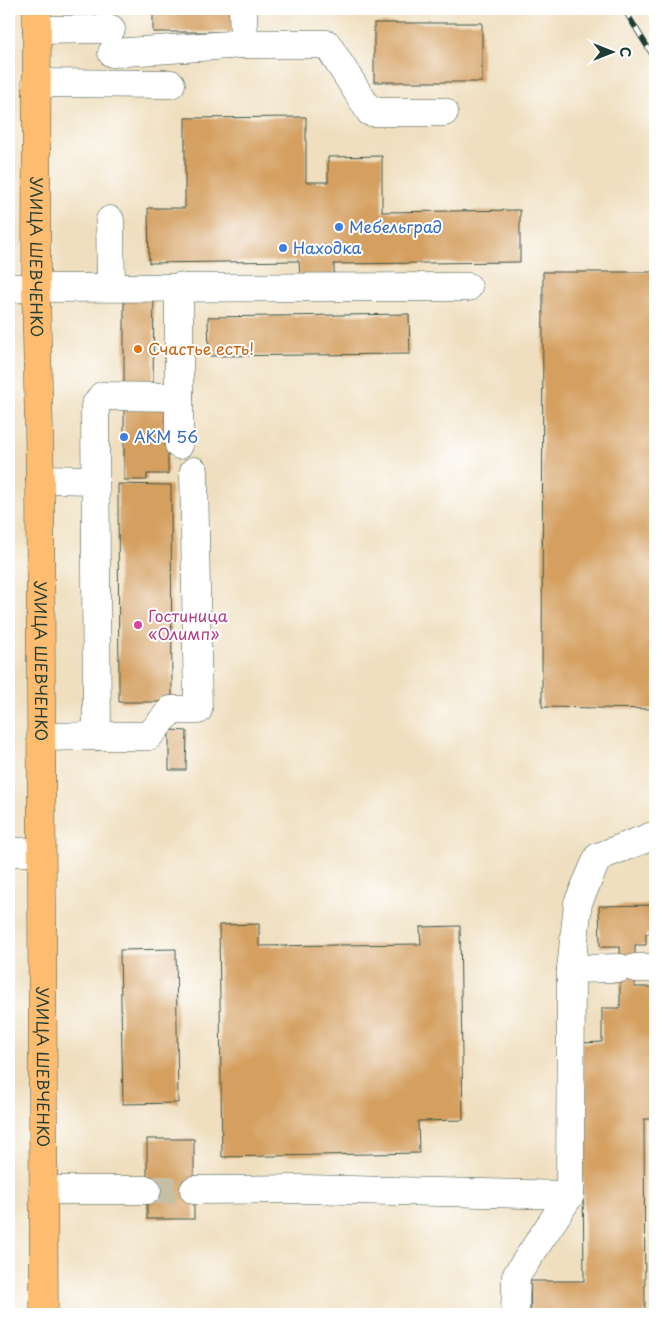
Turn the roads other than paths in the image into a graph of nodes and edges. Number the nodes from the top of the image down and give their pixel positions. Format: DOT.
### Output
graph roads {
  1 [pos="243,9"];
  2 [pos="36,19"];
  3 [pos="112,30"];
  4 [pos="244,44"];
  5 [pos="36,83"];
  6 [pos="112,83"];
  7 [pos="171,84"];
  8 [pos="444,112"];
  9 [pos="110,220"];
  10 [pos="111,287"];
  11 [pos="179,287"];
  12 [pos="468,287"];
  13 [pos="9,288"];
  14 [pos="36,288"];
  15 [pos="179,397"];
  16 [pos="179,445"];
  17 [pos="194,471"];
  18 [pos="40,479"];
  19 [pos="95,480"];
  20 [pos="97,736"];
  21 [pos="41,737"];
  22 [pos="655,834"];
  23 [pos="9,852"];
  24 [pos="41,852"];
  25 [pos="637,968"];
  26 [pos="571,969"];
  27 [pos="43,1190"];
  28 [pos="147,1190"];
  29 [pos="194,1190"];
  30 [pos="570,1195"];
  31 [pos="44,1314"];
  32 [pos="515,1314"];
  1 -- 4 [label="street"];
  2 -- 3 [label="street"];
  2 -- 5 [label="main road, УЛИЦА ШЕВЧЕНКО"];
  3 -- 4 [label="street"];
  3 -- 6 [label="street"];
  4 -- 8 [label="street"];
  5 -- 6 [label="street"];
  5 -- 14 [label="main road, УЛИЦА ШЕВЧЕНКО"];
  6 -- 7 [label="street"];
  9 -- 10 [label="street"];
  10 -- 11 [label="street"];
  10 -- 14 [label="street"];
  11 -- 12 [label="street"];
  11 -- 15 [label="street"];
  13 -- 14 [label="street"];
  14 -- 18 [label="main road, УЛИЦА ШЕВЧЕНКО"];
  15 -- 16 [label="street"];
  15 -- 19 [label="street"];
  17 -- 20 [label="street"];
  18 -- 19 [label="street"];
  18 -- 21 [label="main road, УЛИЦА ШЕВЧЕНКО"];
  19 -- 20 [label="street"];
  20 -- 21 [label="street"];
  21 -- 24 [label="main road, УЛИЦА ШЕВЧЕНКО"];
  22 -- 26 [label="street"];
  23 -- 24 [label="street"];
  24 -- 27 [label="main road, УЛИЦА ШЕВЧЕНКО"];
  25 -- 26 [label="street"];
  26 -- 30 [label="street"];
  27 -- 28 [label="street"];
  27 -- 31 [label="main road, УЛИЦА ШЕВЧЕНКО"];
  29 -- 30 [label="street"];
  30 -- 32 [label="street"];
}
